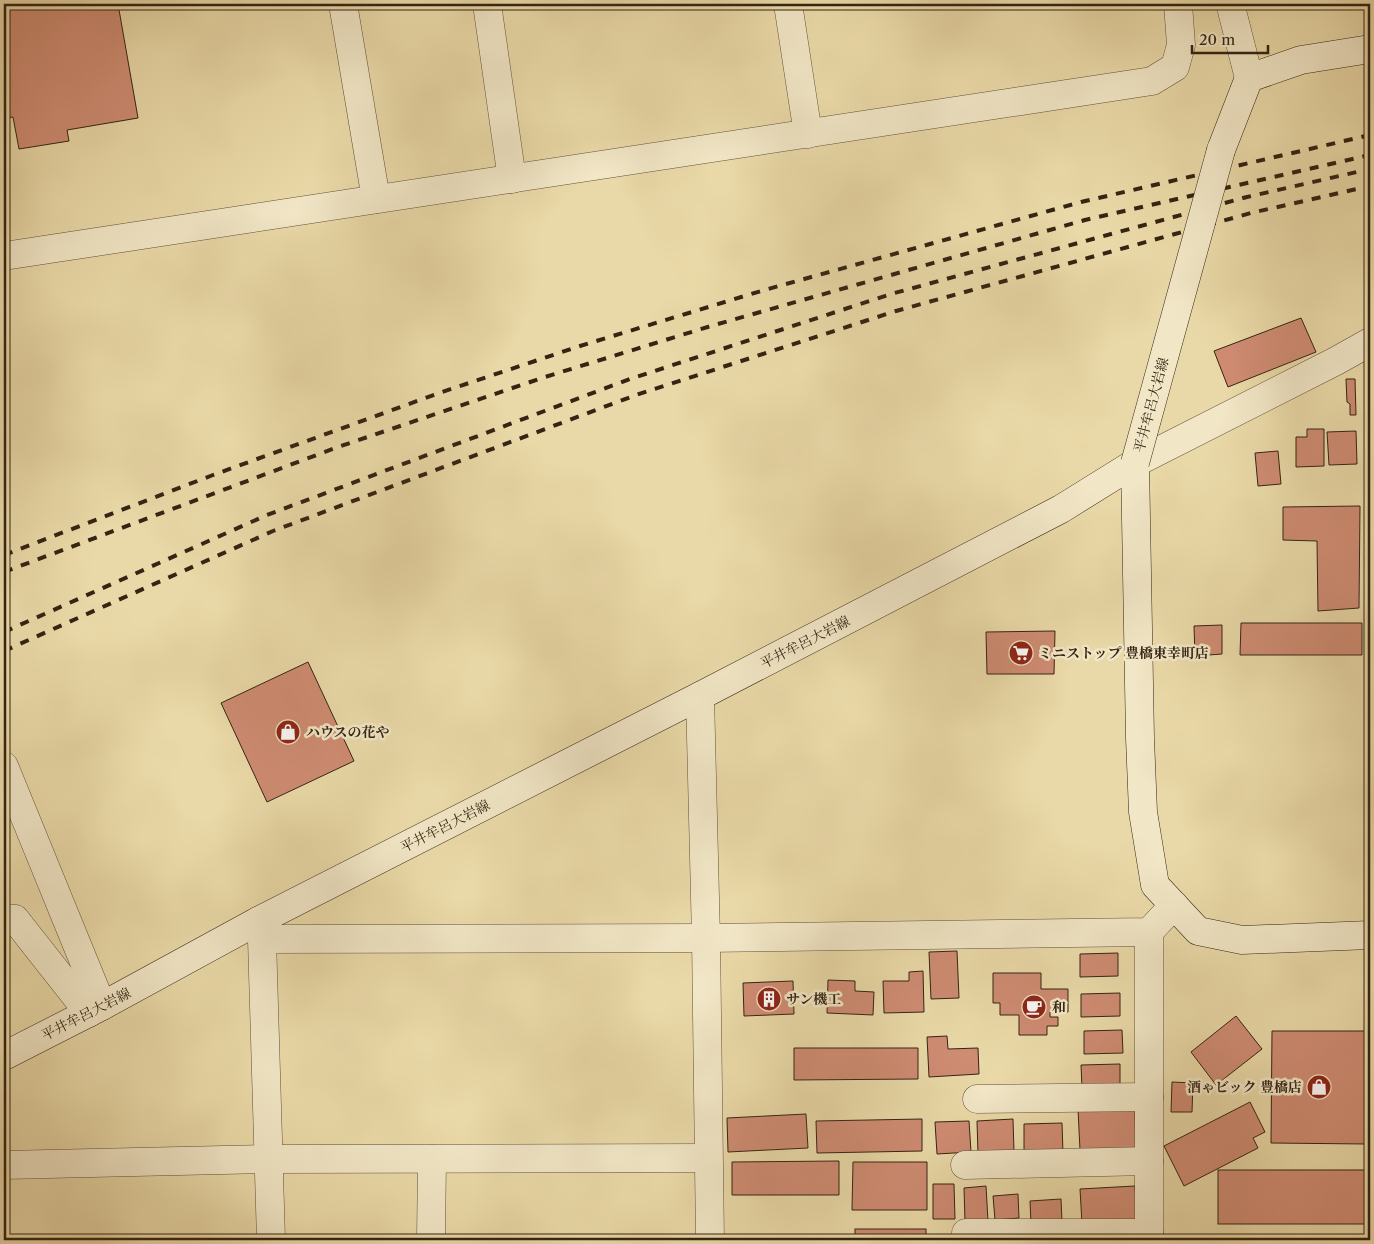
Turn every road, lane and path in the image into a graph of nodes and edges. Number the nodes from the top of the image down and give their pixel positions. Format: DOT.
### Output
graph roads {
  1 [pos="343,4"];
  2 [pos="487,4"];
  3 [pos="788,4"];
  4 [pos="1178,4"];
  5 [pos="1232,4"];
  6 [pos="1370,49"];
  7 [pos="1249,78"];
  8 [pos="808,134"];
  9 [pos="512,178"];
  10 [pos="376,199"];
  11 [pos="4,256"];
  12 [pos="1370,342"];
  13 [pos="1135,463"];
  14 [pos="700,696"];
  15 [pos="4,766"];
  16 [pos="1174,905"];
  17 [pos="4,918"];
  18 [pos="260,930"];
  19 [pos="1149,932"];
  20 [pos="1370,935"];
  21 [pos="706,938"];
  22 [pos="95,1009"];
  23 [pos="4,1056"];
  24 [pos="1149,1097"];
  25 [pos="977,1099"];
  26 [pos="269,1158"];
  27 [pos="708,1158"];
  28 [pos="432,1159"];
  29 [pos="1149,1161"];
  30 [pos="4,1165"];
  31 [pos="965,1165"];
  32 [pos="966,1233"];
  33 [pos="1149,1237"];
  34 [pos="271,1240"];
  35 [pos="431,1240"];
  36 [pos="710,1240"];
  1 -- 10 [label="street"];
  2 -- 9 [label="street"];
  3 -- 8 [label="street"];
  4 -- 8 [label="street"];
  5 -- 7 [label="street"];
  6 -- 7 [label="street"];
  7 -- 13 [label="street, 平井牟呂大岩線, bridge"];
  8 -- 9 [label="street"];
  9 -- 10 [label="street"];
  10 -- 11 [label="street"];
  12 -- 13 [label="street"];
  13 -- 14 [label="street, 平井牟呂大岩線"];
  13 -- 16 [label="street"];
  14 -- 18 [label="street, 平井牟呂大岩線"];
  14 -- 21 [label="street"];
  15 -- 22 [label="street"];
  16 -- 19 [label="street"];
  16 -- 20 [label="street"];
  17 -- 22 [label="street"];
  18 -- 21 [label="street"];
  18 -- 22 [label="street, 平井牟呂大岩線"];
  18 -- 26 [label="street"];
  19 -- 21 [label="street"];
  19 -- 24 [label="street"];
  21 -- 27 [label="street"];
  22 -- 23 [label="street, 平井牟呂大岩線"];
  24 -- 25 [label="street"];
  24 -- 29 [label="street"];
  26 -- 28 [label="street"];
  26 -- 30 [label="street"];
  26 -- 34 [label="street"];
  27 -- 28 [label="street"];
  27 -- 36 [label="street"];
  28 -- 35 [label="street"];
  29 -- 31 [label="street"];
  29 -- 33 [label="street"];
  32 -- 33 [label="street"];
}
